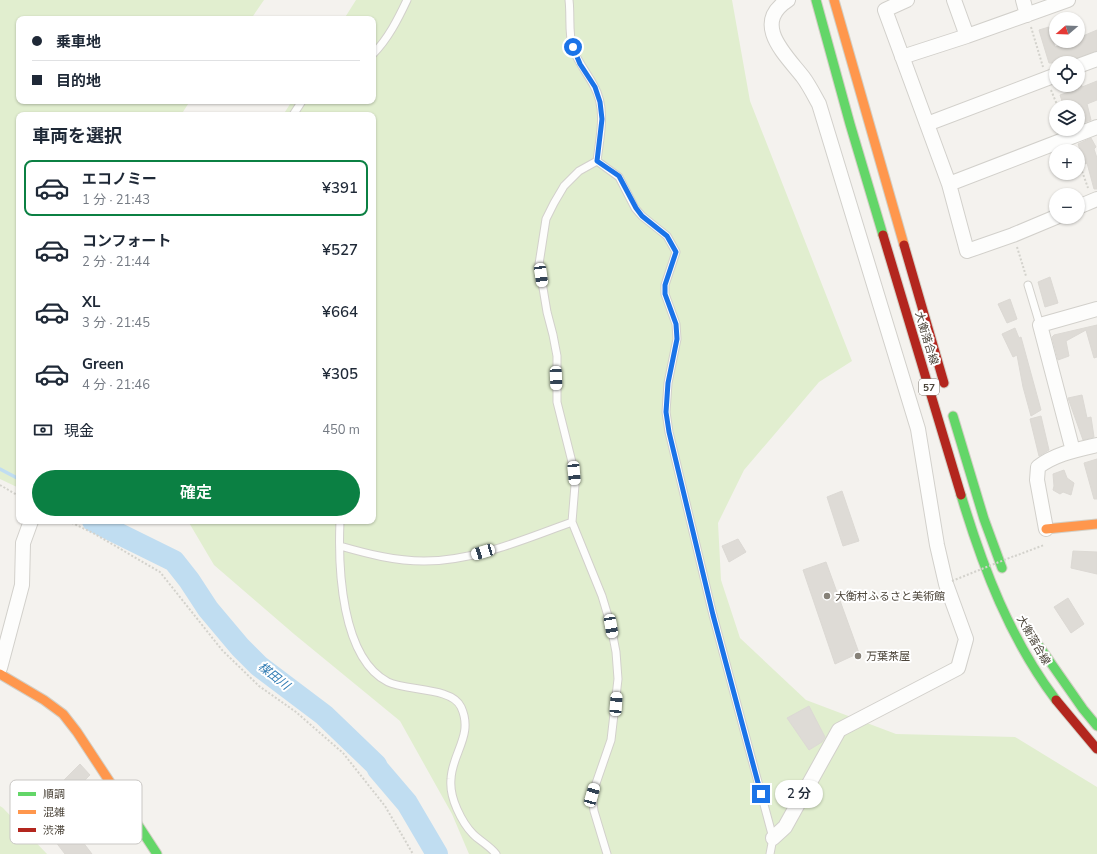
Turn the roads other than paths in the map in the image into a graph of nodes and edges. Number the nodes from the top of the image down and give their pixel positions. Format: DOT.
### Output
graph roads {
  1 [pos="407,0"];
  2 [pos="569,0"];
  3 [pos="788,0"];
  4 [pos="816,0"];
  5 [pos="834,0"];
  6 [pos="907,0"];
  7 [pos="954,0"];
  8 [pos="1023,0"];
  9 [pos="1068,0"];
  10 [pos="1027,14"];
  11 [pos="967,36"];
  12 [pos="376,51"];
  13 [pos="902,57"];
  14 [pos="1097,59"];
  15 [pos="1085,63"];
  16 [pos="1049,77"];
  17 [pos="927,124"];
  18 [pos="1097,127"];
  19 [pos="597,161"];
  20 [pos="949,184"];
  21 [pos="1049,220"];
  22 [pos="1028,284"];
  23 [pos="1097,310"];
  24 [pos="1040,325"];
  25 [pos="946,390"];
  26 [pos="950,405"];
  27 [pos="1097,445"];
  28 [pos="1073,450"];
  29 [pos="572,522"];
  30 [pos="30,524"];
  31 [pos="340,524"];
  32 [pos="1097,524"];
  33 [pos="1046,529"];
  34 [pos="340,546"];
  35 [pos="1005,578"];
  36 [pos="1035,640"];
  37 [pos="0,668"];
  38 [pos="0,674"];
  39 [pos="1097,726"];
  40 [pos="1097,749"];
  41 [pos="108,780"];
  42 [pos="142,831"];
  43 [pos="774,838"];
  44 [pos="157,854"];
  45 [pos="496,854"];
  46 [pos="607,854"];
  47 [pos="770,854"];
  1 -- 12 [label="lane"];
  2 -- 19 [label="lane"];
  3 -- 43 [label="street"];
  4 -- 40 [label="main road, 大衡落合線 / 57"];
  5 -- 25 [label="main road, 大衡落合線 / 57"];
  6 -- 13 [label="street"];
  7 -- 11 [label="street"];
  8 -- 10 [label="street"];
  9 -- 10 [label="street"];
  10 -- 11 [label="street"];
  11 -- 13 [label="street"];
  13 -- 17 [label="street"];
  14 -- 15 [label="street"];
  16 -- 17 [label="street"];
  17 -- 20 [label="street"];
  18 -- 20 [label="street"];
  19 -- 29 [label="lane"];
  19 -- 43 [label="lane"];
  20 -- 21 [label="street"];
  22 -- 24 [label="lane"];
  23 -- 24 [label="street"];
  24 -- 28 [label="street"];
  26 -- 35 [label="main road, 57"];
  27 -- 28 [label="street"];
  28 -- 33 [label="street"];
  29 -- 34 [label="lane"];
  29 -- 46 [label="lane"];
  30 -- 37 [label="street"];
  31 -- 34 [label="lane"];
  32 -- 33 [label="main road"];
  34 -- 45 [label="lane"];
  36 -- 39 [label="main road, 大衡落合線"];
  38 -- 41 [label="main road"];
  42 -- 44 [label="main road"];
  43 -- 47 [label="lane"];
}
